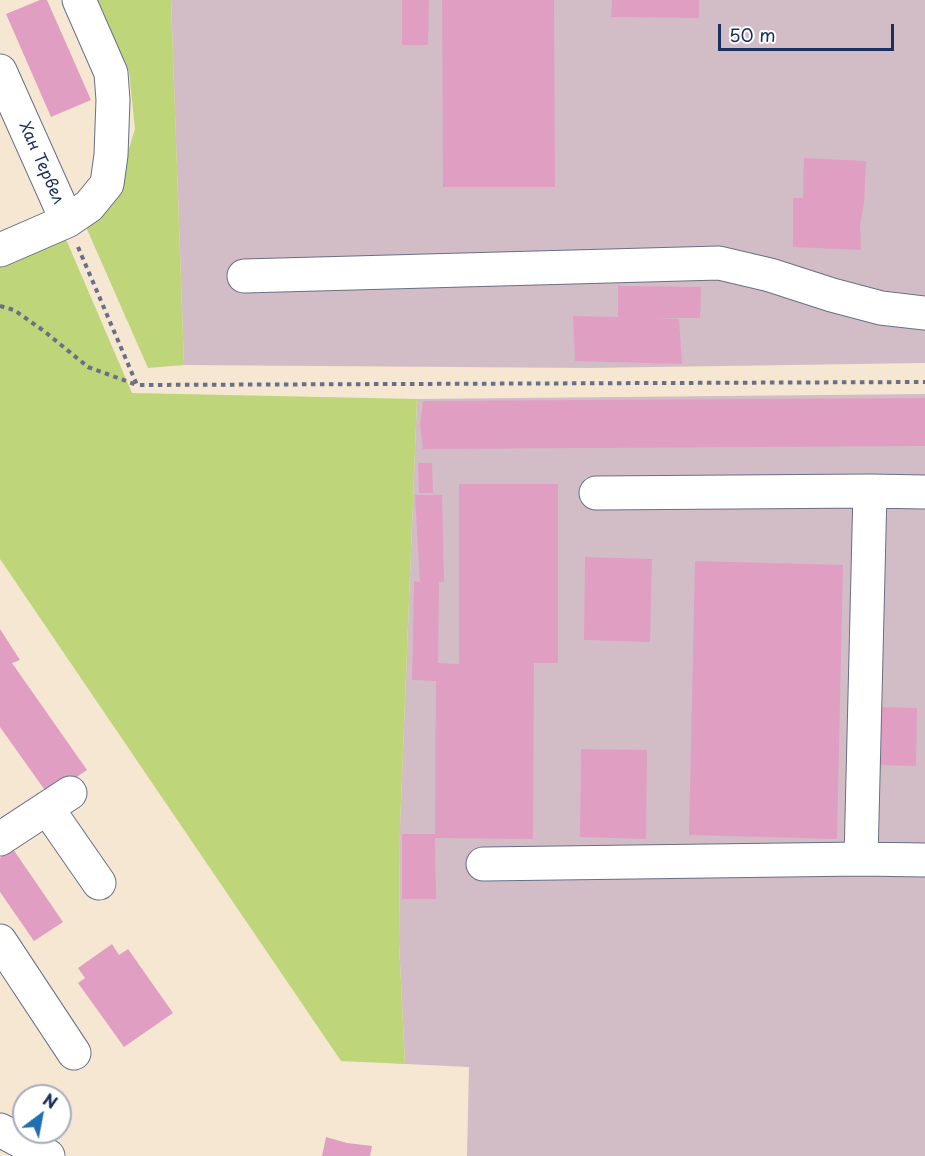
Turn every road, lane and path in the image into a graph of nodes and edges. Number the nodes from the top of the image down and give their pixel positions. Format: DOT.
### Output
graph roads {
  1 [pos="79,0"];
  2 [pos="0,71"];
  3 [pos="67,221"];
  4 [pos="0,250"];
  5 [pos="244,276"];
  6 [pos="0,306"];
  7 [pos="925,313"];
  8 [pos="925,382"];
  9 [pos="137,385"];
  10 [pos="870,491"];
  11 [pos="925,492"];
  12 [pos="596,493"];
  13 [pos="5,826"];
  14 [pos="861,859"];
  15 [pos="925,860"];
  16 [pos="483,864"];
  17 [pos="99,883"];
  18 [pos="0,941"];
  19 [pos="74,1053"];
  20 [pos="0,1130"];
  21 [pos="48,1156"];
  1 -- 3 [label="street"];
  2 -- 3 [label="street, Хан Тервел"];
  3 -- 4 [label="street"];
  3 -- 9 [label="path"];
  5 -- 7 [label="street"];
  6 -- 9 [label="path"];
  8 -- 9 [label="path"];
  10 -- 11 [label="street"];
  10 -- 12 [label="street"];
  10 -- 14 [label="street"];
  13 -- 17 [label="street"];
  14 -- 15 [label="street"];
  14 -- 16 [label="street"];
  18 -- 19 [label="street"];
  20 -- 21 [label="street"];
}
